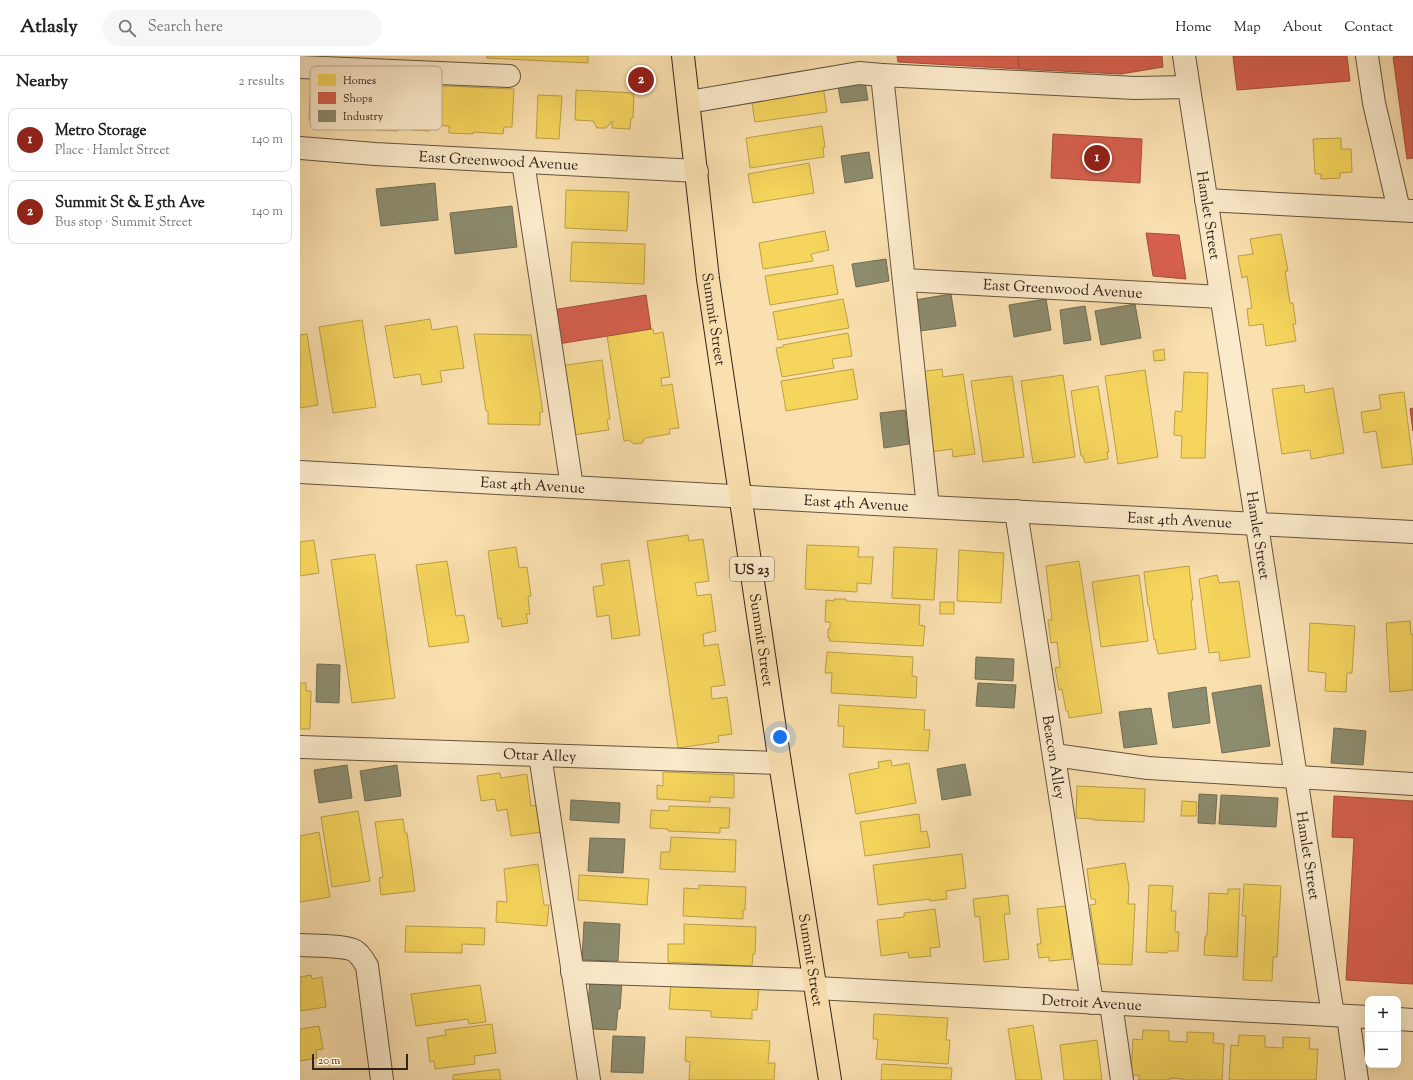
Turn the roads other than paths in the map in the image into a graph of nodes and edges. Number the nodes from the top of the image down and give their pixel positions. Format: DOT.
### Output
graph roads {
  1 [pos="683,56"];
  2 [pos="1184,56"];
  3 [pos="1368,56"];
  4 [pos="300,67"];
  5 [pos="310,67"];
  6 [pos="442,73"];
  7 [pos="882,75"];
  8 [pos="509,76"];
  9 [pos="1188,87"];
  10 [pos="689,102"];
  11 [pos="300,148"];
  12 [pos="523,162"];
  13 [pos="697,172"];
  14 [pos="1206,200"];
  15 [pos="1406,211"];
  16 [pos="904,280"];
  17 [pos="1221,297"];
  18 [pos="300,472"];
  19 [pos="572,487"];
  20 [pos="741,496"];
  21 [pos="928,507"];
  22 [pos="1016,511"];
  23 [pos="1256,523"];
  24 [pos="1413,532"];
  25 [pos="300,747"];
  26 [pos="540,755"];
  27 [pos="1054,755"];
  28 [pos="780,763"];
  29 [pos="1296,777"];
  30 [pos="1413,784"];
  31 [pos="300,945"];
  32 [pos="572,972"];
  33 [pos="815,984"];
  34 [pos="1102,1003"];
  35 [pos="1349,1016"];
  36 [pos="1401,1019"];
  37 [pos="1413,1020"];
  38 [pos="382,1080"];
  39 [pos="589,1080"];
  40 [pos="830,1080"];
  41 [pos="1122,1080"];
  42 [pos="1357,1080"];
  1 -- 10 [label="main road, Summit Street / US 23"];
  2 -- 9 [label="street, Hamlet Street"];
  3 -- 15 [label="street"];
  4 -- 5 [label="street"];
  6 -- 8 [label="street"];
  7 -- 9 [label="street"];
  7 -- 10 [label="street"];
  7 -- 16 [label="street"];
  9 -- 14 [label="street, Hamlet Street"];
  10 -- 13 [label="main road, Summit Street / US 23"];
  11 -- 12 [label="street, East Greenwood Avenue"];
  12 -- 13 [label="street, East Greenwood Avenue"];
  12 -- 19 [label="street"];
  13 -- 20 [label="main road, Summit Street / US 23"];
  14 -- 15 [label="street"];
  14 -- 17 [label="street, Hamlet Street"];
  16 -- 17 [label="street, East Greenwood Avenue"];
  16 -- 21 [label="street"];
  17 -- 23 [label="street, Hamlet Street"];
  18 -- 19 [label="street, East 4th Avenue"];
  19 -- 20 [label="street, East 4th Avenue"];
  20 -- 21 [label="street, East 4th Avenue"];
  20 -- 28 [label="main road, Summit Street / US 23"];
  21 -- 22 [label="street, East 4th Avenue"];
  22 -- 23 [label="street, East 4th Avenue"];
  22 -- 27 [label="street, Beacon Alley"];
  23 -- 24 [label="street, East 4th Avenue"];
  23 -- 29 [label="street, Hamlet Street"];
  25 -- 26 [label="street, Ottar Alley"];
  26 -- 28 [label="street, Ottar Alley"];
  26 -- 32 [label="street"];
  27 -- 29 [label="street"];
  27 -- 34 [label="street, Beacon Alley"];
  28 -- 33 [label="main road, Summit Street / US 23"];
  29 -- 30 [label="street"];
  29 -- 35 [label="street, Hamlet Street"];
  31 -- 38 [label="street"];
  32 -- 33 [label="street, Detroit Avenue"];
  32 -- 39 [label="street"];
  33 -- 34 [label="street, Detroit Avenue"];
  33 -- 40 [label="main road, Summit Street / US 23"];
  34 -- 35 [label="street, Detroit Avenue"];
  34 -- 41 [label="street, Beacon Alley"];
  35 -- 42 [label="street, Hamlet Street"];
  36 -- 37 [label="street"];
}
